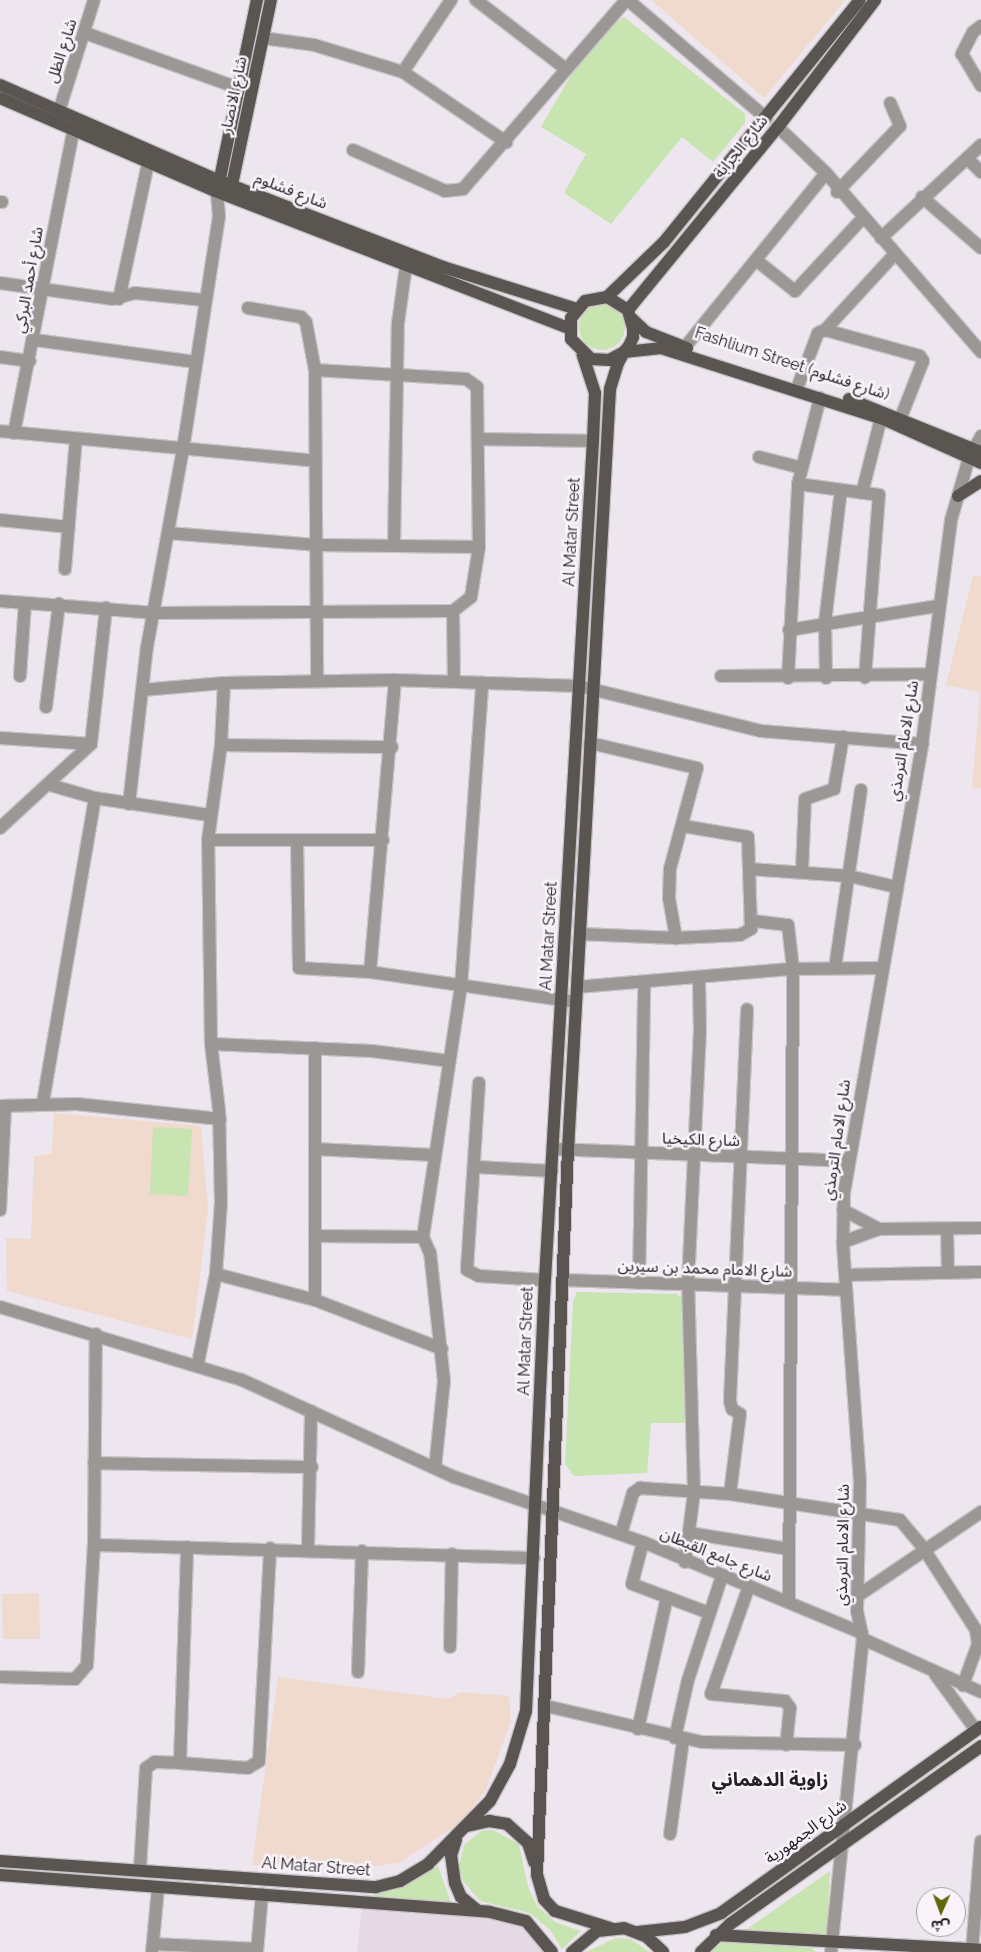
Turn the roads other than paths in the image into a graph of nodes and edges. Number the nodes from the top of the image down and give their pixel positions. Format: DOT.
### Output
graph roads {
  1 [pos="94,0"];
  2 [pos="257,0"];
  3 [pos="271,0"];
  4 [pos="451,0"];
  5 [pos="476,0"];
  6 [pos="627,0"];
  7 [pos="860,0"];
  8 [pos="875,0"];
  9 [pos="981,26"];
  10 [pos="843,31"];
  11 [pos="85,33"];
  12 [pos="263,38"];
  13 [pos="566,68"];
  14 [pos="403,72"];
  15 [pos="0,85"];
  16 [pos="981,86"];
  17 [pos="239,88"];
  18 [pos="0,98"];
  19 [pos="890,103"];
  20 [pos="59,111"];
  21 [pos="766,118"];
  22 [pos="778,127"];
  23 [pos="73,132"];
  24 [pos="506,142"];
  25 [pos="981,145"];
  26 [pos="353,150"];
  27 [pos="967,158"];
  28 [pos="148,164"];
  29 [pos="981,172"];
  30 [pos="826,173"];
  31 [pos="224,189"];
  32 [pos="837,192"];
  33 [pos="922,197"];
  34 [pos="862,219"];
  35 [pos="881,238"];
  36 [pos="981,248"];
  37 [pos="895,254"];
  38 [pos="756,260"];
  39 [pos="406,265"];
  40 [pos="0,283"];
  41 [pos="43,288"];
  42 [pos="607,297"];
  43 [pos="119,299"];
  44 [pos="204,300"];
  45 [pos="248,308"];
  46 [pos="577,308"];
  47 [pos="630,314"];
  48 [pos="570,329"];
  49 [pos="825,330"];
  50 [pos="34,340"];
  51 [pos="624,352"];
  52 [pos="688,352"];
  53 [pos="981,352"];
  54 [pos="583,355"];
  55 [pos="0,357"];
  56 [pos="30,361"];
  57 [pos="196,362"];
  58 [pos="314,370"];
  59 [pos="396,374"];
  60 [pos="799,383"];
  61 [pos="820,398"];
  62 [pos="901,417"];
  63 [pos="880,418"];
  64 [pos="0,431"];
  65 [pos="14,433"];
  66 [pos="981,436"];
  67 [pos="76,439"];
  68 [pos="480,439"];
  69 [pos="593,441"];
  70 [pos="183,449"];
  71 [pos="974,453"];
  72 [pos="759,457"];
  73 [pos="315,462"];
  74 [pos="981,463"];
  75 [pos="802,468"];
  76 [pos="981,481"];
  77 [pos="798,484"];
  78 [pos="841,490"];
  79 [pos="862,493"];
  80 [pos="958,496"];
  81 [pos="0,520"];
  82 [pos="69,527"];
  83 [pos="168,534"];
  84 [pos="316,545"];
  85 [pos="394,545"];
  86 [pos="473,546"];
  87 [pos="65,569"];
  88 [pos="0,600"];
  89 [pos="26,603"];
  90 [pos="59,604"];
  91 [pos="938,606"];
  92 [pos="106,608"];
  93 [pos="453,611"];
  94 [pos="314,612"];
  95 [pos="156,613"];
  96 [pos="870,615"];
  97 [pos="825,622"];
  98 [pos="789,630"];
  99 [pos="931,674"];
  100 [pos="20,676"];
  101 [pos="722,676"];
  102 [pos="865,677"];
  103 [pos="788,678"];
  104 [pos="826,678"];
  105 [pos="395,680"];
  106 [pos="316,681"];
  107 [pos="454,681"];
  108 [pos="224,683"];
  109 [pos="482,683"];
  110 [pos="579,686"];
  111 [pos="142,690"];
  112 [pos="593,690"];
  113 [pos="46,707"];
  114 [pos="843,737"];
  115 [pos="0,738"];
  116 [pos="590,743"];
  117 [pos="91,744"];
  118 [pos="922,744"];
  119 [pos="221,745"];
  120 [pos="392,747"];
  121 [pos="50,785"];
  122 [pos="861,790"];
  123 [pos="95,798"];
  124 [pos="129,804"];
  125 [pos="209,815"];
  126 [pos="683,826"];
  127 [pos="0,828"];
  128 [pos="208,840"];
  129 [pos="296,840"];
  130 [pos="383,840"];
  131 [pos="749,869"];
  132 [pos="802,871"];
  133 [pos="849,876"];
  134 [pos="896,886"];
  135 [pos="754,921"];
  136 [pos="580,934"];
  137 [pos="676,938"];
  138 [pos="835,968"];
  139 [pos="881,968"];
  140 [pos="793,969"];
  141 [pos="370,972"];
  142 [pos="698,978"];
  143 [pos="644,983"];
  144 [pos="461,987"];
  145 [pos="577,987"];
  146 [pos="562,1001"];
  147 [pos="576,1002"];
  148 [pos="747,1009"];
  149 [pos="211,1044"];
  150 [pos="315,1048"];
  151 [pos="449,1061"];
  152 [pos="479,1083"];
  153 [pos="43,1102"];
  154 [pos="3,1106"];
  155 [pos="220,1119"];
  156 [pos="315,1149"];
  157 [pos="552,1149"];
  158 [pos="568,1150"];
  159 [pos="642,1153"];
  160 [pos="433,1155"];
  161 [pos="694,1157"];
  162 [pos="742,1158"];
  163 [pos="790,1159"];
  164 [pos="847,1161"];
  165 [pos="476,1167"];
  166 [pos="552,1170"];
  167 [pos="0,1189"];
  168 [pos="0,1210"];
  169 [pos="843,1210"];
  170 [pos="981,1228"];
  171 [pos="879,1229"];
  172 [pos="947,1229"];
  173 [pos="316,1236"];
  174 [pos="423,1238"];
  175 [pos="843,1242"];
  176 [pos="981,1272"];
  177 [pos="948,1273"];
  178 [pos="216,1274"];
  179 [pos="845,1275"];
  180 [pos="545,1280"];
  181 [pos="563,1280"];
  182 [pos="639,1283"];
  183 [pos="688,1284"];
  184 [pos="735,1286"];
  185 [pos="790,1288"];
  186 [pos="846,1290"];
  187 [pos="315,1300"];
  188 [pos="0,1306"];
  189 [pos="96,1334"];
  190 [pos="442,1349"];
  191 [pos="198,1363"];
  192 [pos="311,1410"];
  193 [pos="94,1463"];
  194 [pos="312,1467"];
  195 [pos="435,1468"];
  196 [pos="694,1493"];
  197 [pos="730,1494"];
  198 [pos="790,1504"];
  199 [pos="536,1506"];
  200 [pos="556,1512"];
  201 [pos="860,1512"];
  202 [pos="981,1512"];
  203 [pos="689,1533"];
  204 [pos="620,1534"];
  205 [pos="644,1542"];
  206 [pos="94,1545"];
  207 [pos="187,1547"];
  208 [pos="270,1548"];
  209 [pos="308,1548"];
  210 [pos="789,1549"];
  211 [pos="924,1549"];
  212 [pos="362,1551"];
  213 [pos="452,1554"];
  214 [pos="534,1558"];
  215 [pos="685,1562"];
  216 [pos="722,1576"];
  217 [pos="749,1586"];
  218 [pos="859,1595"];
  219 [pos="668,1597"];
  220 [pos="788,1602"];
  221 [pos="709,1613"];
  222 [pos="863,1636"];
  223 [pos="450,1648"];
  224 [pos="358,1672"];
  225 [pos="934,1673"];
  226 [pos="0,1677"];
  227 [pos="963,1685"];
  228 [pos="981,1692"];
  229 [pos="546,1706"];
  230 [pos="979,1728"];
  231 [pos="638,1729"];
  232 [pos="679,1739"];
  233 [pos="786,1745"];
  234 [pos="855,1745"];
  235 [pos="981,1746"];
  236 [pos="180,1763"];
  237 [pos="846,1823"];
  238 [pos="463,1829"];
  239 [pos="670,1834"];
  240 [pos="981,1841"];
  241 [pos="842,1844"];
  242 [pos="0,1861"];
  243 [pos="140,1869"];
  244 [pos="537,1874"];
  245 [pos="0,1875"];
  246 [pos="979,1883"];
  247 [pos="158,1888"];
  248 [pos="262,1894"];
  249 [pos="478,1911"];
  250 [pos="610,1928"];
  251 [pos="638,1932"];
  252 [pos="716,1936"];
  253 [pos="831,1947"];
  254 [pos="152,1948"];
  255 [pos="205,1950"];
  256 [pos="976,1950"];
  257 [pos="257,1951"];
  258 [pos="552,1952"];
  259 [pos="572,1952"];
  260 [pos="663,1952"];
  261 [pos="701,1952"];
  1 -- 11 [label="street, شارع الظل"];
  2 -- 17 [label="main road, شارع الانصار"];
  3 -- 12 [label="main road, شارع الانصار"];
  4 -- 14 [label="street"];
  5 -- 13 [label="street"];
  6 -- 13 [label="street"];
  6 -- 21 [label="street"];
  7 -- 10 [label="main road, شارع الجرابة"];
  8 -- 10 [label="main road, شارع الجرابة"];
  9 -- 16 [label="street"];
  10 -- 21 [label="main road, شارع الجرابة"];
  10 -- 22 [label="main road, شارع الجرابة"];
  11 -- 17 [label="street"];
  11 -- 20 [label="street, شارع الظل"];
  12 -- 14 [label="street"];
  12 -- 31 [label="main road, شارع الانصار"];
  13 -- 24 [label="street"];
  14 -- 24 [label="street"];
  15 -- 20 [label="main road, شارع فشلوم"];
  17 -- 31 [label="main road, شارع الانصار"];
  18 -- 23 [label="main road, شارع فشلوم"];
  19 -- 32 [label="street"];
  20 -- 31 [label="main road, شارع فشلوم"];
  21 -- 42 [label="main road, شارع الجرابة"];
  22 -- 30 [label="street"];
  22 -- 47 [label="main road, شارع الجرابة"];
  23 -- 28 [label="main road, شارع فشلوم"];
  23 -- 41 [label="street, شارع أحمد البركي"];
  24 -- 26 [label="street"];
  25 -- 27 [label="street"];
  27 -- 29 [label="street"];
  27 -- 33 [label="street"];
  28 -- 31 [label="main road, شارع فشلوم"];
  28 -- 43 [label="street"];
  30 -- 32 [label="street"];
  30 -- 38 [label="street"];
  31 -- 39 [label="main road, شارع فشلوم"];
  31 -- 44 [label="street"];
  31 -- 46 [label="main road, شارع فشلوم"];
  32 -- 34 [label="street"];
  33 -- 35 [label="street"];
  33 -- 36 [label="street"];
  34 -- 35 [label="street"];
  34 -- 38 [label="street"];
  35 -- 37 [label="street"];
  37 -- 49 [label="street"];
  37 -- 53 [label="street"];
  38 -- 52 [label="street"];
  39 -- 48 [label="main road, شارع فشلوم"];
  39 -- 59 [label="street"];
  40 -- 41 [label="street"];
  41 -- 43 [label="street"];
  41 -- 50 [label="street, شارع أحمد البركي"];
  42 -- 46 [label="main road"];
  42 -- 47 [label="main road"];
  43 -- 44 [label="street"];
  44 -- 57 [label="street"];
  45 -- 58 [label="street"];
  46 -- 48 [label="main road"];
  47 -- 51 [label="main road"];
  47 -- 52 [label="main road, Fashlium Street (شارع فشلوم)"];
  48 -- 54 [label="main road"];
  49 -- 60 [label="street"];
  49 -- 62 [label="street"];
  50 -- 56 [label="street, شارع أحمد البركي"];
  50 -- 57 [label="street"];
  51 -- 52 [label="main road"];
  51 -- 54 [label="main road"];
  51 -- 112 [label="main road"];
  52 -- 60 [label="main road, Fashlium Street (شارع فشلوم)"];
  52 -- 61 [label="main road"];
  54 -- 69 [label="main road, Al Matar Street"];
  55 -- 56 [label="street"];
  56 -- 65 [label="street, شارع أحمد البركي"];
  57 -- 70 [label="street"];
  58 -- 59 [label="street"];
  58 -- 73 [label="street"];
  59 -- 68 [label="street"];
  59 -- 85 [label="street"];
  60 -- 62 [label="main road, Fashlium Street (شارع فشلوم)"];
  61 -- 63 [label="main road"];
  61 -- 75 [label="street"];
  62 -- 71 [label="main road, Fashlium Street (شارع فشلوم)"];
  63 -- 71 [label="main road"];
  63 -- 79 [label="street"];
  64 -- 65 [label="street"];
  65 -- 67 [label="street"];
  66 -- 71 [label="street, شارع الامام الترمذي"];
  67 -- 70 [label="street"];
  67 -- 82 [label="street"];
  68 -- 69 [label="street"];
  68 -- 86 [label="street"];
  69 -- 110 [label="main road, Al Matar Street"];
  70 -- 73 [label="street"];
  70 -- 83 [label="street"];
  71 -- 74 [label="main road"];
  71 -- 80 [label="street, شارع الامام الترمذي"];
  72 -- 75 [label="street"];
  73 -- 84 [label="street"];
  75 -- 77 [label="street"];
  76 -- 80 [label="main road"];
  77 -- 78 [label="street"];
  77 -- 98 [label="street"];
  78 -- 79 [label="street"];
  78 -- 97 [label="street"];
  79 -- 96 [label="street"];
  80 -- 91 [label="street, شارع الامام الترمذي"];
  81 -- 82 [label="street"];
  82 -- 87 [label="street"];
  83 -- 84 [label="street"];
  83 -- 95 [label="street"];
  84 -- 85 [label="street"];
  84 -- 94 [label="street"];
  85 -- 86 [label="street"];
  86 -- 93 [label="street"];
  88 -- 89 [label="street"];
  89 -- 90 [label="street"];
  89 -- 100 [label="street"];
  90 -- 92 [label="street"];
  90 -- 113 [label="street"];
  91 -- 96 [label="street"];
  91 -- 99 [label="street, شارع الامام الترمذي"];
  92 -- 95 [label="street"];
  92 -- 117 [label="street"];
  93 -- 94 [label="street"];
  93 -- 107 [label="street"];
  94 -- 95 [label="street"];
  94 -- 106 [label="street"];
  95 -- 111 [label="street"];
  96 -- 97 [label="street"];
  96 -- 102 [label="street"];
  97 -- 98 [label="street"];
  97 -- 104 [label="street"];
  98 -- 103 [label="street"];
  99 -- 102 [label="street"];
  99 -- 118 [label="street, شارع الامام الترمذي"];
  101 -- 103 [label="street"];
  102 -- 104 [label="street"];
  103 -- 104 [label="street"];
  105 -- 106 [label="street"];
  105 -- 107 [label="street"];
  105 -- 120 [label="street"];
  106 -- 108 [label="street"];
  107 -- 109 [label="street"];
  108 -- 111 [label="street"];
  108 -- 119 [label="street"];
  109 -- 110 [label="street"];
  109 -- 144 [label="street"];
  110 -- 112 [label="street"];
  110 -- 146 [label="main road, Al Matar Street"];
  111 -- 124 [label="street"];
  112 -- 114 [label="street"];
  112 -- 116 [label="main road"];
  114 -- 118 [label="street"];
  114 -- 132 [label="street"];
  115 -- 117 [label="street"];
  116 -- 126 [label="street"];
  116 -- 136 [label="main road"];
  117 -- 121 [label="street"];
  118 -- 134 [label="street, شارع الامام الترمذي"];
  119 -- 120 [label="street"];
  119 -- 125 [label="street"];
  120 -- 130 [label="street"];
  121 -- 123 [label="street"];
  121 -- 127 [label="street"];
  122 -- 133 [label="street"];
  123 -- 124 [label="street"];
  123 -- 153 [label="street"];
  124 -- 125 [label="street"];
  125 -- 128 [label="street"];
  126 -- 131 [label="street"];
  126 -- 137 [label="street"];
  128 -- 129 [label="street"];
  128 -- 149 [label="street"];
  129 -- 130 [label="street"];
  129 -- 141 [label="street"];
  130 -- 141 [label="street"];
  131 -- 132 [label="street"];
  131 -- 135 [label="street"];
  132 -- 133 [label="street"];
  133 -- 134 [label="street"];
  133 -- 138 [label="street"];
  134 -- 139 [label="street, شارع الامام الترمذي"];
  135 -- 137 [label="street"];
  135 -- 140 [label="street"];
  136 -- 137 [label="street"];
  136 -- 145 [label="main road"];
  138 -- 139 [label="street"];
  138 -- 140 [label="street"];
  139 -- 164 [label="street, شارع الامام الترمذي"];
  140 -- 142 [label="street"];
  140 -- 163 [label="street"];
  141 -- 144 [label="street"];
  142 -- 143 [label="street"];
  142 -- 161 [label="street"];
  143 -- 145 [label="street"];
  143 -- 159 [label="street"];
  144 -- 146 [label="street"];
  144 -- 151 [label="street"];
  145 -- 147 [label="main road"];
  146 -- 147 [label="street"];
  146 -- 157 [label="main road, Al Matar Street"];
  147 -- 158 [label="main road"];
  148 -- 162 [label="street"];
  149 -- 150 [label="street"];
  149 -- 155 [label="street"];
  150 -- 151 [label="street"];
  150 -- 156 [label="street"];
  151 -- 160 [label="street"];
  152 -- 165 [label="street"];
  153 -- 154 [label="street"];
  153 -- 155 [label="street"];
  154 -- 167 [label="street"];
  155 -- 178 [label="street"];
  156 -- 160 [label="street"];
  156 -- 173 [label="street"];
  157 -- 158 [label="street, شارع الكيخيا"];
  157 -- 166 [label="main road, Al Matar Street"];
  158 -- 159 [label="street, شارع الكيخيا"];
  158 -- 181 [label="main road"];
  159 -- 161 [label="street, شارع الكيخيا"];
  159 -- 182 [label="street"];
  160 -- 174 [label="street"];
  161 -- 162 [label="street, شارع الكيخيا"];
  161 -- 183 [label="street"];
  162 -- 163 [label="street, شارع الكيخيا"];
  162 -- 184 [label="street"];
  163 -- 164 [label="street, شارع الكيخيا"];
  163 -- 185 [label="street"];
  164 -- 169 [label="street, شارع الامام الترمذي"];
  165 -- 166 [label="street"];
  165 -- 180 [label="street"];
  166 -- 180 [label="main road, Al Matar Street"];
  167 -- 168 [label="street"];
  169 -- 171 [label="street"];
  169 -- 175 [label="street, شارع الامام الترمذي"];
  170 -- 172 [label="street"];
  171 -- 172 [label="street"];
  171 -- 175 [label="street"];
  172 -- 177 [label="street"];
  173 -- 174 [label="street"];
  173 -- 187 [label="street"];
  174 -- 190 [label="street"];
  175 -- 179 [label="street, شارع الامام الترمذي"];
  176 -- 177 [label="street"];
  177 -- 179 [label="street"];
  178 -- 187 [label="street"];
  178 -- 191 [label="street"];
  179 -- 186 [label="street, شارع الامام الترمذي"];
  180 -- 199 [label="main road, Al Matar Street"];
  181 -- 182 [label="street, شارع الامام محمد بن سيرين"];
  181 -- 200 [label="main road"];
  182 -- 183 [label="street, شارع الامام محمد بن سيرين"];
  183 -- 184 [label="street, شارع الامام محمد بن سيرين"];
  183 -- 196 [label="street"];
  184 -- 185 [label="street, شارع الامام محمد بن سيرين"];
  184 -- 197 [label="street"];
  185 -- 186 [label="street, شارع الامام محمد بن سيرين"];
  185 -- 198 [label="street"];
  186 -- 201 [label="street, شارع الامام الترمذي"];
  187 -- 190 [label="street"];
  188 -- 189 [label="street, شارع جامع القبطان"];
  189 -- 191 [label="street, شارع جامع القبطان"];
  189 -- 193 [label="street"];
  190 -- 195 [label="street"];
  191 -- 192 [label="street, شارع جامع القبطان"];
  192 -- 194 [label="street"];
  192 -- 195 [label="street, شارع جامع القبطان"];
  193 -- 194 [label="street"];
  193 -- 206 [label="street"];
  194 -- 209 [label="street"];
  195 -- 199 [label="street, شارع جامع القبطان"];
  196 -- 197 [label="street"];
  196 -- 203 [label="street"];
  196 -- 204 [label="street"];
  197 -- 198 [label="street"];
  198 -- 201 [label="street"];
  198 -- 210 [label="street"];
  199 -- 200 [label="street, شارع جامع القبطان"];
  199 -- 214 [label="main road, Al Matar Street"];
  200 -- 204 [label="street, شارع جامع القبطان"];
  200 -- 229 [label="main road"];
  201 -- 211 [label="street"];
  201 -- 218 [label="street, شارع الامام الترمذي"];
  202 -- 211 [label="street"];
  203 -- 210 [label="street"];
  203 -- 215 [label="street"];
  204 -- 205 [label="street, شارع جامع القبطان"];
  205 -- 215 [label="street, شارع جامع القبطان"];
  205 -- 219 [label="street"];
  206 -- 207 [label="street"];
  206 -- 226 [label="street"];
  207 -- 208 [label="street"];
  207 -- 236 [label="street"];
  208 -- 209 [label="street"];
  208 -- 236 [label="street"];
  209 -- 212 [label="street"];
  210 -- 220 [label="street"];
  211 -- 218 [label="street"];
  211 -- 227 [label="street"];
  212 -- 213 [label="street"];
  212 -- 224 [label="street"];
  213 -- 214 [label="street"];
  213 -- 223 [label="street"];
  214 -- 238 [label="main road, Al Matar Street"];
  215 -- 216 [label="street, شارع جامع القبطان"];
  216 -- 217 [label="street, شارع جامع القبطان"];
  216 -- 221 [label="street"];
  217 -- 220 [label="street, شارع جامع القبطان"];
  217 -- 233 [label="street"];
  218 -- 222 [label="street, شارع الامام الترمذي"];
  219 -- 221 [label="street"];
  219 -- 231 [label="street"];
  220 -- 222 [label="street, شارع جامع القبطان"];
  221 -- 232 [label="street"];
  222 -- 225 [label="street, شارع جامع القبطان"];
  222 -- 234 [label="street, شارع الامام الترمذي"];
  225 -- 227 [label="street, شارع جامع القبطان"];
  225 -- 230 [label="street"];
  227 -- 228 [label="street, شارع جامع القبطان"];
  229 -- 231 [label="street"];
  229 -- 244 [label="main road"];
  230 -- 237 [label="main road, شارع الجمهورية"];
  231 -- 232 [label="street"];
  232 -- 233 [label="street"];
  232 -- 239 [label="street"];
  233 -- 234 [label="street"];
  234 -- 237 [label="street, شارع الامام الترمذي"];
  235 -- 241 [label="main road, شارع الجمهورية"];
  236 -- 243 [label="street"];
  237 -- 241 [label="street, شارع الامام الترمذي"];
  237 -- 251 [label="main road, شارع الجمهورية"];
  238 -- 243 [label="main road, Al Matar Street"];
  238 -- 244 [label="main road, شارع الجمهورية"];
  238 -- 249 [label="main road"];
  240 -- 246 [label="street"];
  241 -- 252 [label="main road, شارع الجمهورية"];
  241 -- 253 [label="street, شارع الامام الترمذي"];
  242 -- 243 [label="main road, Al Matar Street"];
  244 -- 250 [label="main road, شارع الجمهورية"];
  245 -- 247 [label="main road, Al Matar Street"];
  246 -- 256 [label="street"];
  247 -- 248 [label="main road, Al Matar Street"];
  247 -- 254 [label="street"];
  248 -- 249 [label="main road, Al Matar Street"];
  248 -- 257 [label="street"];
  249 -- 258 [label="main road, Al Matar Street"];
  250 -- 251 [label="main road, شارع الجمهورية"];
  250 -- 259 [label="main road"];
  251 -- 260 [label="main road"];
  252 -- 253 [label="main road"];
  252 -- 261 [label="main road, شارع الجمهورية"];
  253 -- 256 [label="main road"];
  254 -- 255 [label="street"];
  255 -- 257 [label="street"];
}
